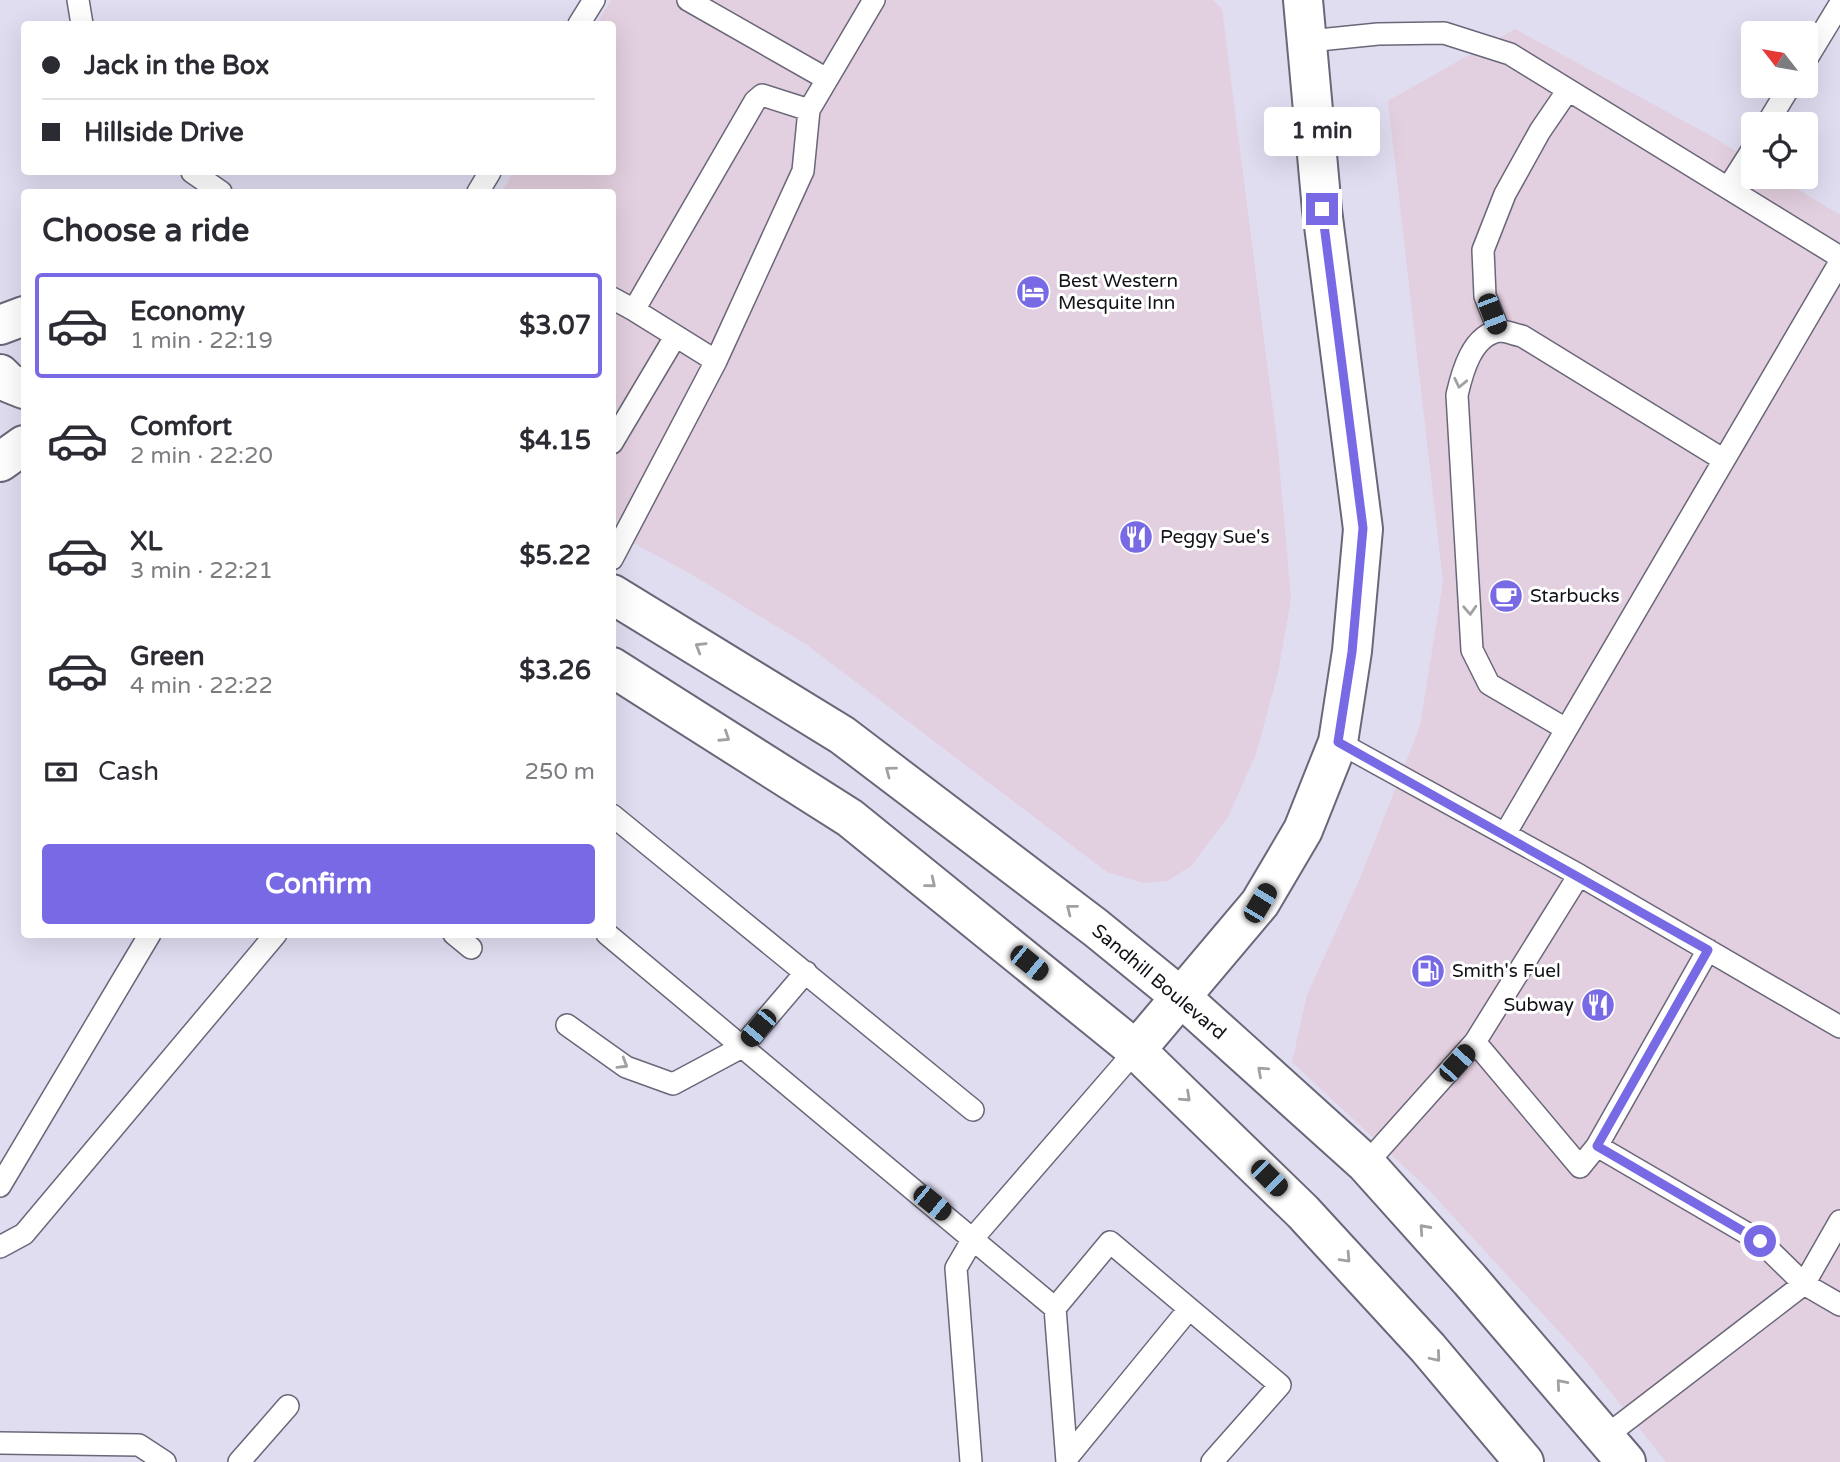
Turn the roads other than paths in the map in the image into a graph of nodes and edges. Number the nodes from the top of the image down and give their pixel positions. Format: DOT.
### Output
graph roads {
  1 [pos="78,0"];
  2 [pos="594,0"];
  3 [pos="688,0"];
  4 [pos="874,0"];
  5 [pos="1303,0"];
  6 [pos="1840,4"];
  7 [pos="82,21"];
  8 [pos="581,21"];
  9 [pos="1833,33"];
  10 [pos="1309,41"];
  11 [pos="1818,48"];
  12 [pos="825,78"];
  13 [pos="1568,90"];
  14 [pos="809,110"];
  15 [pos="1741,168"];
  16 [pos="196,175"];
  17 [pos="1728,188"];
  18 [pos="218,189"];
  19 [pos="1840,260"];
  20 [pos="616,300"];
  21 [pos="634,310"];
  22 [pos="21,317"];
  23 [pos="0,325"];
  24 [pos="1499,331"];
  25 [pos="675,337"];
  26 [pos="716,361"];
  27 [pos="0,374"];
  28 [pos="21,388"];
  29 [pos="616,436"];
  30 [pos="21,446"];
  31 [pos="1724,460"];
  32 [pos="0,463"];
  33 [pos="616,551"];
  34 [pos="616,596"];
  35 [pos="616,670"];
  36 [pos="1566,729"];
  37 [pos="1338,742"];
  38 [pos="616,818"];
  39 [pos="1505,834"];
  40 [pos="1579,875"];
  41 [pos="148,938"];
  42 [pos="273,938"];
  43 [pos="612,938"];
  44 [pos="1708,950"];
  45 [pos="806,972"];
  46 [pos="1182,998"];
  47 [pos="567,1025"];
  48 [pos="1840,1027"];
  49 [pos="1475,1042"];
  50 [pos="742,1047"];
  51 [pos="1136,1050"];
  52 [pos="973,1110"];
  53 [pos="1597,1146"];
  54 [pos="1366,1164"];
  55 [pos="0,1186"];
  56 [pos="1840,1221"];
  57 [pos="974,1237"];
  58 [pos="0,1247"];
  59 [pos="1804,1284"];
  60 [pos="1840,1305"];
  61 [pos="1055,1308"];
  62 [pos="1189,1309"];
  63 [pos="288,1406"];
  64 [pos="0,1443"];
  65 [pos="1616,1449"];
  66 [pos="1067,1460"];
  67 [pos="166,1462"];
  68 [pos="239,1462"];
  69 [pos="971,1462"];
  70 [pos="1212,1462"];
  71 [pos="1524,1462"];
  1 -- 7 [label="lane"];
  2 -- 8 [label="lane"];
  3 -- 12 [label="lane"];
  4 -- 12 [label="lane"];
  5 -- 10 [label="main road"];
  6 -- 9 [label="lane"];
  9 -- 11 [label="lane"];
  10 -- 13 [label="lane"];
  10 -- 37 [label="main road"];
  12 -- 14 [label="lane"];
  13 -- 17 [label="lane"];
  13 -- 24 [label="lane"];
  14 -- 21 [label="lane"];
  14 -- 26 [label="lane"];
  15 -- 17 [label="lane"];
  16 -- 18 [label="lane"];
  17 -- 19 [label="lane"];
  19 -- 31 [label="lane"];
  20 -- 21 [label="lane"];
  21 -- 25 [label="lane"];
  22 -- 23 [label="main road"];
  24 -- 31 [label="lane"];
  24 -- 36 [label="lane, one-way"];
  25 -- 26 [label="lane"];
  25 -- 29 [label="lane"];
  26 -- 33 [label="lane"];
  27 -- 28 [label="main road"];
  30 -- 32 [label="main road"];
  31 -- 36 [label="lane"];
  46 -- 34 [label="main road, Sandhill Boulevard, one-way"];
  35 -- 51 [label="main road, one-way"];
  36 -- 39 [label="lane"];
  37 -- 39 [label="lane"];
  37 -- 46 [label="main road"];
  38 -- 45 [label="lane"];
  39 -- 40 [label="lane"];
  40 -- 44 [label="lane"];
  40 -- 49 [label="lane"];
  41 -- 55 [label="lane"];
  42 -- 58 [label="lane"];
  43 -- 50 [label="lane"];
  44 -- 48 [label="lane"];
  44 -- 53 [label="lane"];
  45 -- 50 [label="lane"];
  45 -- 52 [label="lane"];
  46 -- 51 [label="main road"];
  54 -- 46 [label="main road, Sandhill Boulevard, one-way"];
  47 -- 50 [label="lane, one-way"];
  49 -- 53 [label="lane"];
  49 -- 54 [label="lane"];
  50 -- 57 [label="lane"];
  51 -- 57 [label="lane"];
  51 -- 71 [label="main road, one-way"];
  53 -- 59 [label="lane"];
  65 -- 54 [label="main road, Sandhill Boulevard, one-way"];
  56 -- 59 [label="lane"];
  57 -- 61 [label="lane"];
  57 -- 69 [label="lane"];
  59 -- 60 [label="lane"];
  59 -- 65 [label="lane"];
  61 -- 62 [label="lane"];
  61 -- 66 [label="lane"];
  62 -- 66 [label="lane"];
  62 -- 70 [label="lane"];
  63 -- 68 [label="lane"];
  64 -- 67 [label="lane"];
}
